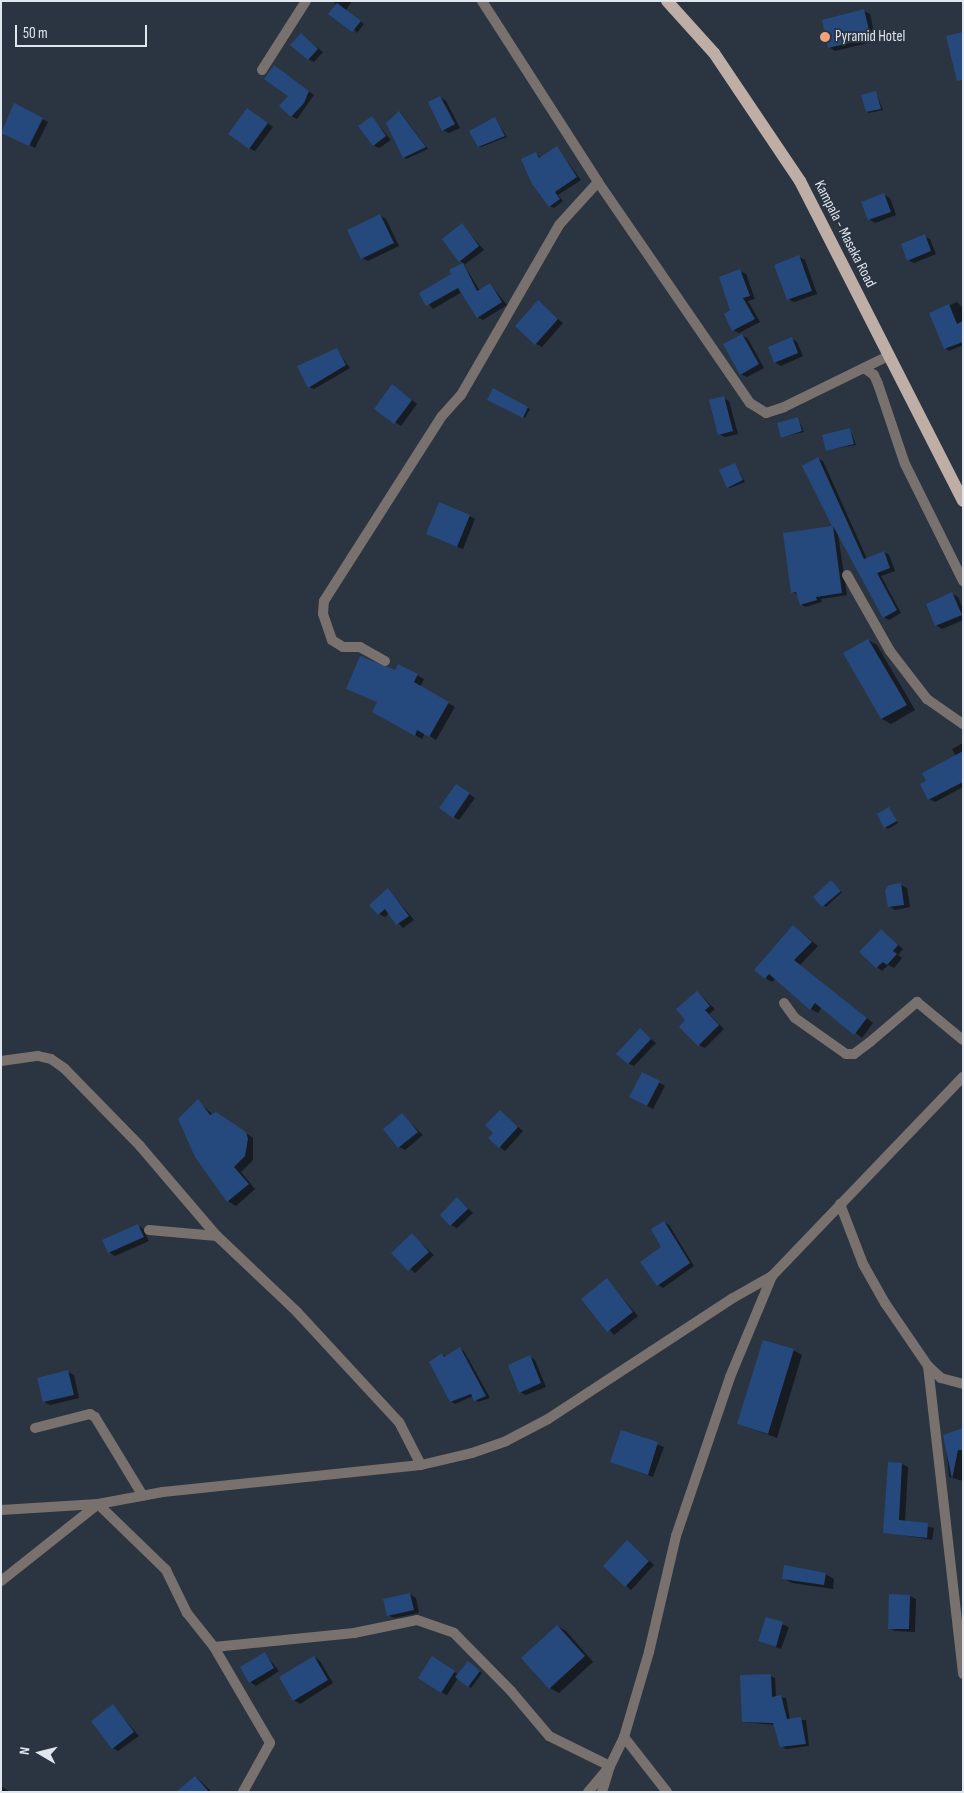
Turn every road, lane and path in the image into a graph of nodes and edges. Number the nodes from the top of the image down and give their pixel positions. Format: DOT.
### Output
graph roads {
  1 [pos="306,1"];
  2 [pos="482,1"];
  3 [pos="667,1"];
  4 [pos="262,70"];
  5 [pos="598,182"];
  6 [pos="888,356"];
  7 [pos="864,368"];
  8 [pos="963,501"];
  9 [pos="847,575"];
  10 [pos="963,581"];
  11 [pos="385,661"];
  12 [pos="963,724"];
  13 [pos="784,1003"];
  14 [pos="963,1040"];
  15 [pos="1,1061"];
  16 [pos="963,1078"];
  17 [pos="840,1204"];
  18 [pos="149,1230"];
  19 [pos="217,1236"];
  20 [pos="772,1276"];
  21 [pos="928,1366"];
  22 [pos="963,1384"];
  23 [pos="35,1428"];
  24 [pos="421,1464"];
  25 [pos="143,1496"];
  26 [pos="98,1504"];
  27 [pos="1,1510"];
  28 [pos="1,1581"];
  29 [pos="214,1647"];
  30 [pos="963,1674"];
  31 [pos="624,1737"];
  32 [pos="610,1766"];
  33 [pos="243,1792"];
  34 [pos="588,1792"];
  35 [pos="602,1792"];
  36 [pos="667,1792"];
  1 -- 4 [label="street"];
  2 -- 5 [label="street"];
  3 -- 6 [label="main road, Kampala - Masaka Road"];
  5 -- 7 [label="street"];
  5 -- 11 [label="street"];
  6 -- 7 [label="street"];
  6 -- 8 [label="main road, Kampala - Masaka Road"];
  7 -- 10 [label="street"];
  9 -- 12 [label="street"];
  13 -- 14 [label="street"];
  15 -- 19 [label="street"];
  16 -- 17 [label="street"];
  17 -- 20 [label="street"];
  17 -- 21 [label="street"];
  18 -- 19 [label="street"];
  19 -- 24 [label="street"];
  20 -- 24 [label="street"];
  20 -- 31 [label="street"];
  21 -- 22 [label="street"];
  21 -- 30 [label="street"];
  23 -- 25 [label="street"];
  24 -- 25 [label="street"];
  25 -- 26 [label="street"];
  26 -- 27 [label="street"];
  26 -- 28 [label="street"];
  26 -- 29 [label="street"];
  29 -- 32 [label="street"];
  29 -- 33 [label="street"];
  31 -- 32 [label="street"];
  31 -- 36 [label="street"];
  32 -- 34 [label="street"];
  32 -- 35 [label="street"];
}
